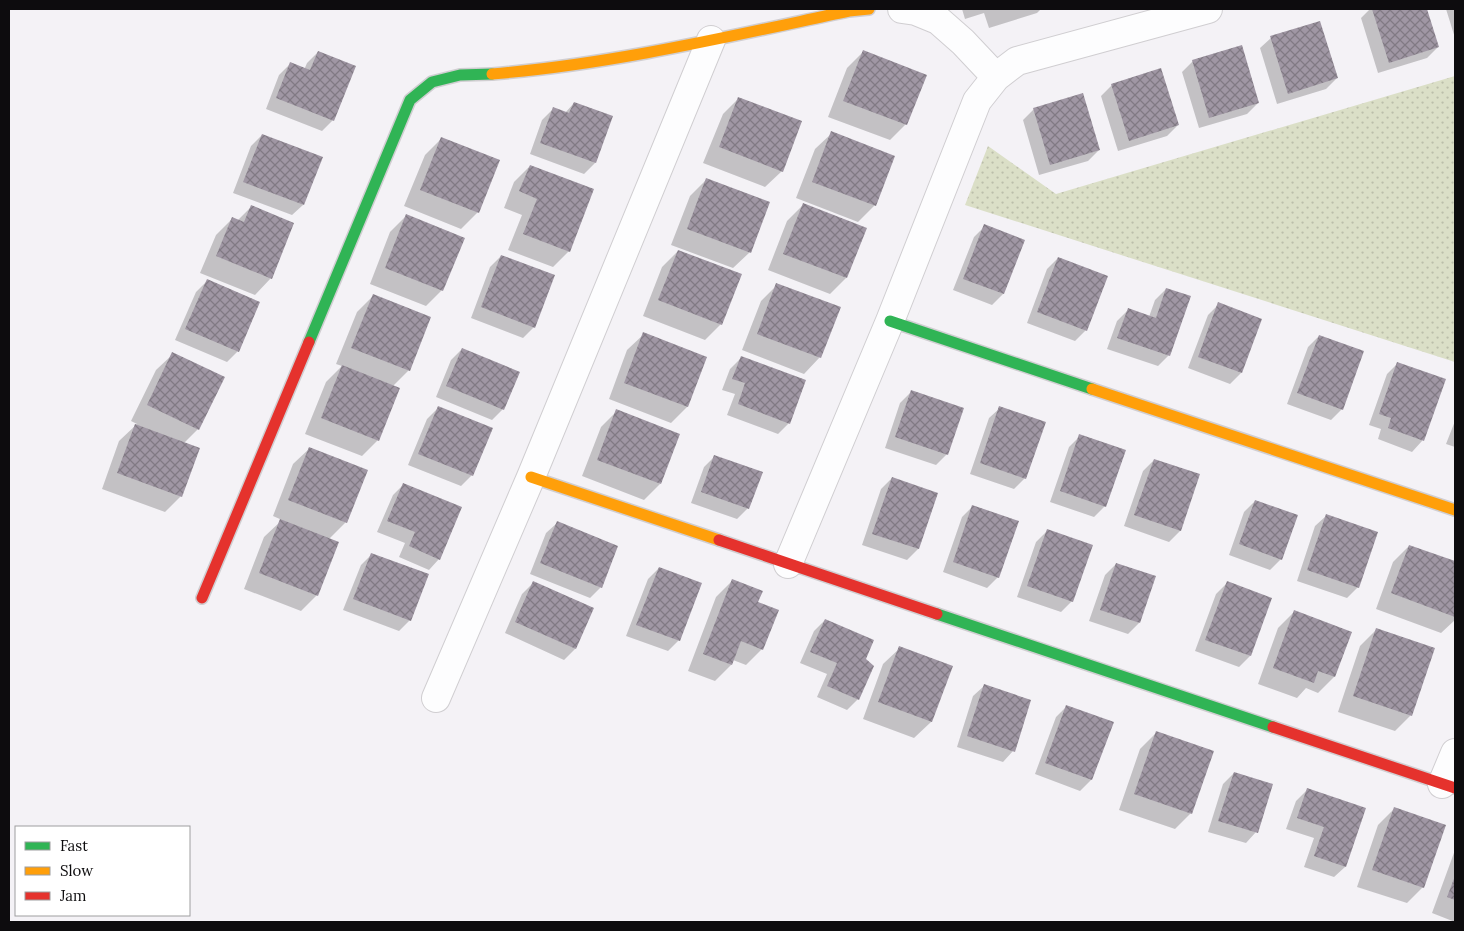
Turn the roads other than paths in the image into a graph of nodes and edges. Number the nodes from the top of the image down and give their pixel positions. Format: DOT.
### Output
graph roads {
  1 [pos="869,9"];
  2 [pos="902,9"];
  3 [pos="1208,9"];
  4 [pos="712,40"];
  5 [pos="996,77"];
  6 [pos="890,321"];
  7 [pos="531,478"];
  8 [pos="1455,510"];
  9 [pos="788,564"];
  10 [pos="202,598"];
  11 [pos="436,698"];
  12 [pos="1455,753"];
  13 [pos="1449,786"];
  1 -- 4 [label="street"];
  2 -- 5 [label="street"];
  3 -- 5 [label="street"];
  4 -- 7 [label="street"];
  4 -- 10 [label="street"];
  5 -- 6 [label="street"];
  6 -- 8 [label="street"];
  6 -- 9 [label="street"];
  7 -- 9 [label="street"];
  7 -- 11 [label="street"];
  9 -- 13 [label="street"];
  12 -- 13 [label="street"];
}
